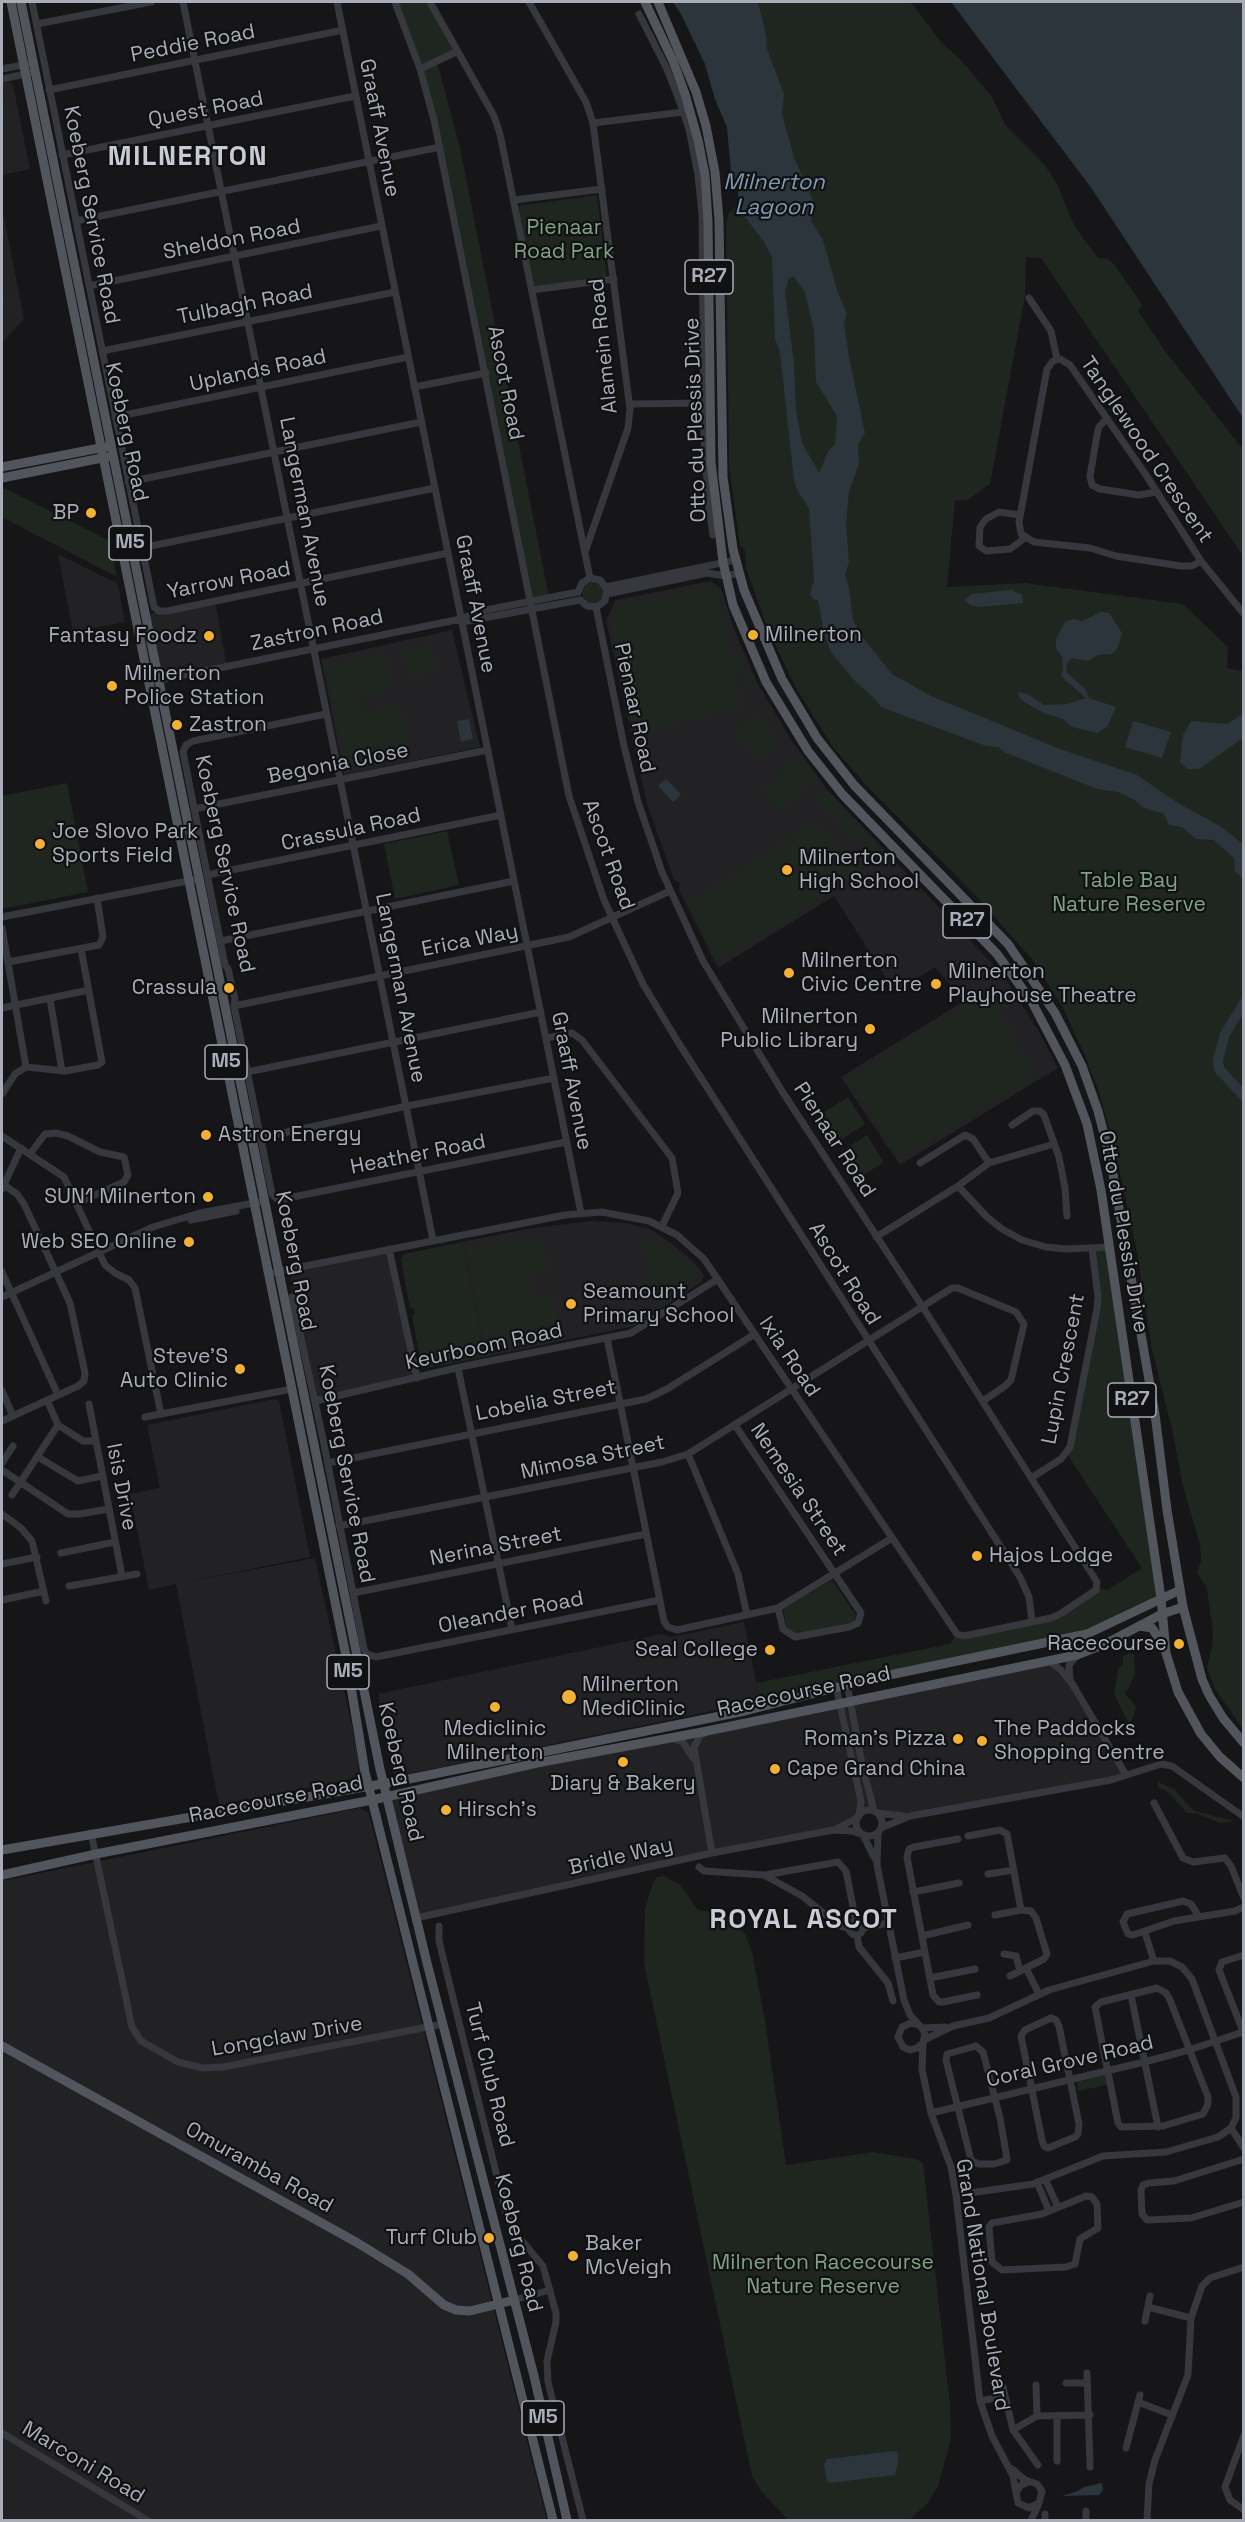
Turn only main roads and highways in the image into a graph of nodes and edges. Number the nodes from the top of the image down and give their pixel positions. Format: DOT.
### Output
graph roads {
  1 [pos="11,2"];
  2 [pos="21,2"];
  3 [pos="645,2"];
  4 [pos="658,2"];
  5 [pos="29,68"];
  6 [pos="105,447"];
  7 [pos="107,457"];
  8 [pos="2,467"];
  9 [pos="2,478"];
  10 [pos="1180,1590"];
  11 [pos="1161,1598"];
  12 [pos="1183,1607"];
  13 [pos="1162,1614"];
  14 [pos="1138,1626"];
  15 [pos="1166,1653"];
  16 [pos="1244,1743"];
  17 [pos="1244,1778"];
  18 [pos="383,1784"];
  19 [pos="368,1786"];
  20 [pos="386,1796"];
  21 [pos="372,1800"];
  22 [pos="2,1850"];
  23 [pos="2,1875"];
  24 [pos="2,2046"];
  25 [pos="514,2300"];
  26 [pos="497,2305"];
  27 [pos="552,2520"];
  28 [pos="567,2520"];
  1 -- 5 [label="main road, Koeberg Road / M5"];
  2 -- 5 [label="main road, Koeberg Road / M5"];
  3 -- 11 [label="main road, Otto du Plessis Drive / R27"];
  4 -- 10 [label="main road, Otto du Plessis Drive / R27"];
  5 -- 6 [label="main road, Koeberg Road / M5"];
  6 -- 7 [label="main road, Koeberg Road / M5"];
  6 -- 8 [label="main road"];
  7 -- 9 [label="main road"];
  7 -- 18 [label="main road, Koeberg Road / M5"];
  7 -- 19 [label="main road, Koeberg Road / M5"];
  10 -- 11 [label="main road, Racecourse Road"];
  10 -- 12 [label="main road, Otto du Plessis Drive / R27"];
  11 -- 13 [label="main road, Otto du Plessis Drive / R27"];
  11 -- 18 [label="main road, Racecourse Road"];
  12 -- 13 [label="main road, Racecourse Road"];
  12 -- 16 [label="main road, Otto du Plessis Drive / R27"];
  13 -- 14 [label="main road, Racecourse Road"];
  13 -- 15 [label="main road, Otto du Plessis Drive / R27"];
  14 -- 15 [label="main road"];
  14 -- 20 [label="main road, Racecourse Road"];
  15 -- 17 [label="main road, Otto du Plessis Drive / R27"];
  18 -- 19 [label="main road, Racecourse Road"];
  18 -- 20 [label="main road, Koeberg Road / M5"];
  19 -- 21 [label="main road, Koeberg Road / M5"];
  19 -- 22 [label="main road, Racecourse Road"];
  20 -- 21 [label="main road, Racecourse Road"];
  20 -- 25 [label="main road, Koeberg Road / M5"];
  21 -- 23 [label="main road, Racecourse Road"];
  21 -- 26 [label="main road, Koeberg Road / M5"];
  24 -- 26 [label="main road, Omuramba Road"];
  25 -- 26 [label="main road, Omuramba Road"];
  25 -- 28 [label="main road, Koeberg Road / M5"];
  26 -- 27 [label="main road, Koeberg Road / M5"];
}
